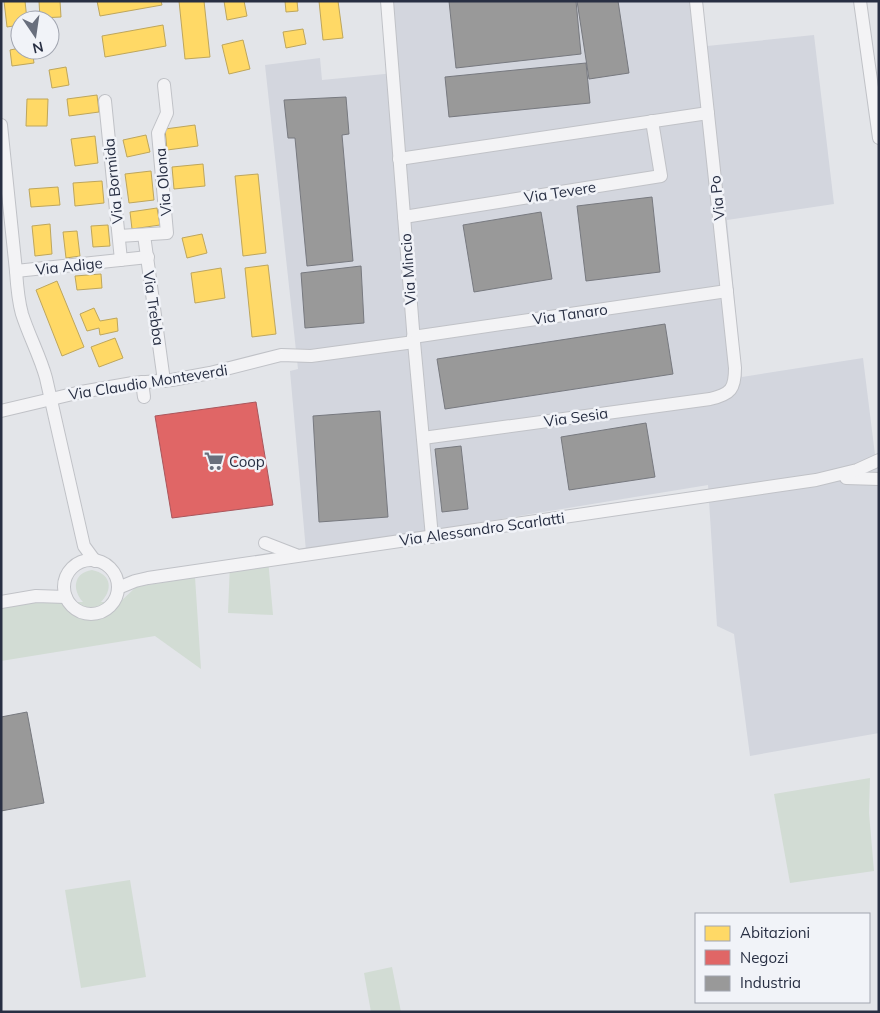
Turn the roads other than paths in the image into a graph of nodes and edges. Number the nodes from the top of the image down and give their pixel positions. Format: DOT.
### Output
graph roads {
  1 [pos="387,1"];
  2 [pos="696,1"];
  3 [pos="860,1"];
  4 [pos="164,85"];
  5 [pos="105,101"];
  6 [pos="708,113"];
  7 [pos="652,122"];
  8 [pos="1,125"];
  9 [pos="879,138"];
  10 [pos="399,158"];
  11 [pos="3,162"];
  12 [pos="404,217"];
  13 [pos="144,235"];
  14 [pos="118,236"];
  15 [pos="148,258"];
  16 [pos="121,260"];
  17 [pos="16,271"];
  18 [pos="727,291"];
  19 [pos="413,340"];
  20 [pos="164,381"];
  21 [pos="142,382"];
  22 [pos="728,393"];
  23 [pos="144,397"];
  24 [pos="52,398"];
  25 [pos="1,410"];
  26 [pos="422,438"];
  27 [pos="879,460"];
  28 [pos="879,478"];
  29 [pos="816,480"];
  30 [pos="432,537"];
  31 [pos="265,543"];
  32 [pos="84,546"];
  33 [pos="298,556"];
  34 [pos="95,561"];
  35 [pos="78,564"];
  36 [pos="115,574"];
  37 [pos="148,578"];
  38 [pos="65,583"];
  39 [pos="118,588"];
  40 [pos="36,596"];
  41 [pos="66,597"];
  42 [pos="1,602"];
  1 -- 10 [label="street, Via Mincio"];
  2 -- 6 [label="street, Via Po"];
  3 -- 9 [label="street"];
  4 -- 13 [label="street, Via Olona"];
  5 -- 14 [label="street, Via Bormida"];
  6 -- 7 [label="street"];
  6 -- 18 [label="street, Via Po"];
  7 -- 10 [label="street"];
  7 -- 12 [label="street, Via Tevere"];
  8 -- 11 [label="street, Via Adige"];
  10 -- 12 [label="street, Via Mincio"];
  11 -- 17 [label="street, Via Adige"];
  12 -- 19 [label="street, Via Mincio"];
  13 -- 14 [label="street, Via Olona"];
  13 -- 15 [label="street, Via Trebba"];
  14 -- 16 [label="street, Via Bormida"];
  15 -- 16 [label="street, Via Adige"];
  15 -- 20 [label="street, Via Trebba"];
  16 -- 17 [label="street, Via Adige"];
  17 -- 24 [label="street"];
  18 -- 19 [label="street, Via Tanaro"];
  18 -- 22 [label="street, Via Po"];
  19 -- 20 [label="street, Via Claudio Monteverdi"];
  19 -- 26 [label="street, Via Mincio"];
  20 -- 21 [label="street, Via Claudio Monteverdi"];
  21 -- 23 [label="street"];
  21 -- 24 [label="street, Via Claudio Monteverdi"];
  22 -- 26 [label="street, Via Sesia"];
  24 -- 25 [label="street, Via Claudio Monteverdi"];
  24 -- 32 [label="street"];
  26 -- 30 [label="street, Via Mincio"];
  27 -- 29 [label="street, Via Alessandro Scarlatti"];
  28 -- 29 [label="street, Via Alessandro Scarlatti"];
  29 -- 30 [label="street, Via Alessandro Scarlatti"];
  30 -- 33 [label="street, Via Alessandro Scarlatti"];
  31 -- 33 [label="street"];
  32 -- 34 [label="street"];
  32 -- 35 [label="street"];
  33 -- 37 [label="street, Via Alessandro Scarlatti"];
  34 -- 35 [label="street"];
  34 -- 36 [label="street"];
  35 -- 38 [label="street"];
  36 -- 37 [label="street, Via Alessandro Scarlatti"];
  36 -- 39 [label="street"];
  37 -- 39 [label="street, Via Alessandro Scarlatti"];
  38 -- 40 [label="street"];
  38 -- 41 [label="street"];
  39 -- 41 [label="street"];
  40 -- 41 [label="street"];
  40 -- 42 [label="street"];
}
